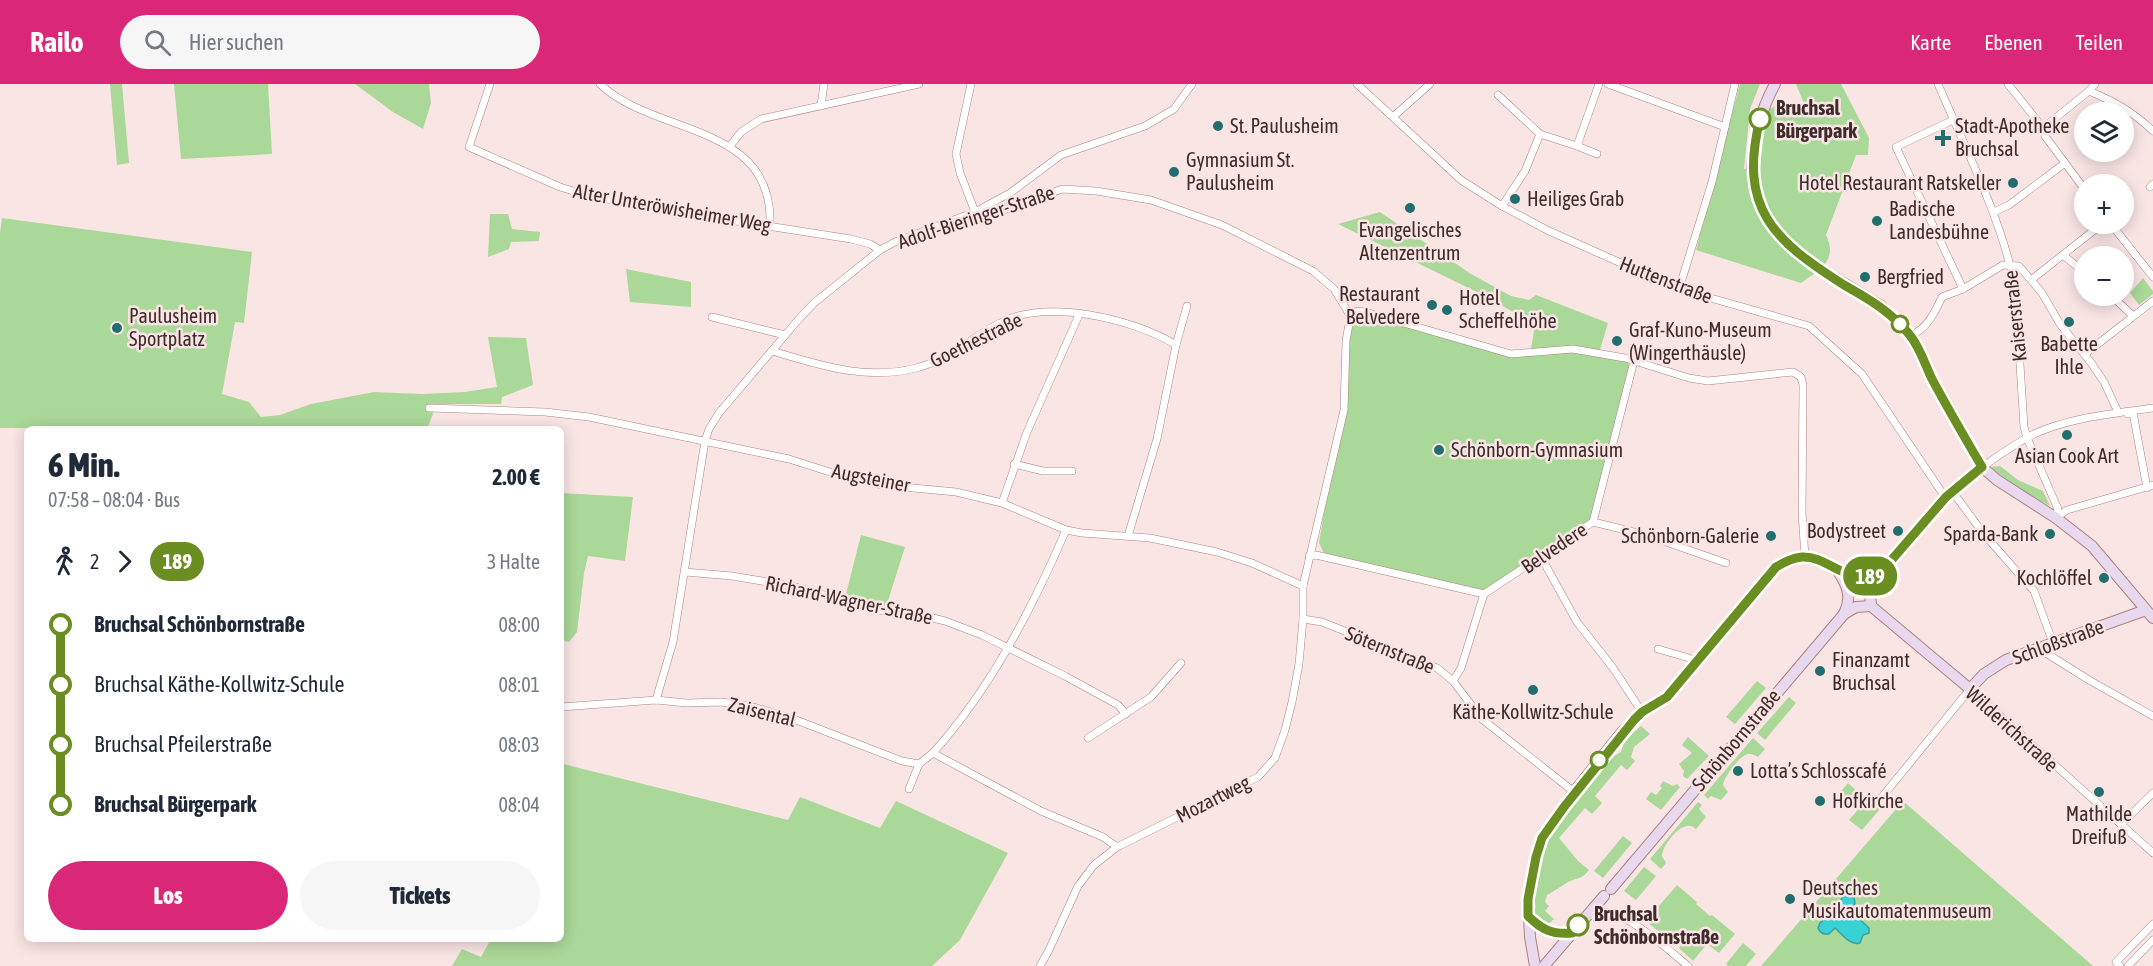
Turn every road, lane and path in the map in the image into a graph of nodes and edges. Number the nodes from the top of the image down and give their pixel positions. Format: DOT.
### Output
graph roads {
  1 [pos="490,84"];
  2 [pos="600,84"];
  3 [pos="824,84"];
  4 [pos="918,84"];
  5 [pos="971,84"];
  6 [pos="1192,84"];
  7 [pos="1357,84"];
  8 [pos="1431,84"];
  9 [pos="1599,84"];
  10 [pos="1608,84"];
  11 [pos="1735,84"];
  12 [pos="1774,84"];
  13 [pos="1938,84"];
  14 [pos="2008,84"];
  15 [pos="2095,84"];
  16 [pos="2089,92"];
  17 [pos="1498,94"];
  18 [pos="821,106"];
  19 [pos="1394,116"];
  20 [pos="1953,120"];
  21 [pos="1725,127"];
  22 [pos="2043,128"];
  23 [pos="2153,131"];
  24 [pos="1540,134"];
  25 [pos="730,146"];
  26 [pos="1577,146"];
  27 [pos="1597,154"];
  28 [pos="2065,163"];
  29 [pos="1752,169"];
  30 [pos="2074,175"];
  31 [pos="1502,206"];
  32 [pos="975,212"];
  33 [pos="1994,212"];
  34 [pos="770,225"];
  35 [pos="2089,234"];
  36 [pos="2119,234"];
  37 [pos="880,250"];
  38 [pos="2063,255"];
  39 [pos="2074,264"];
  40 [pos="2011,266"];
  41 [pos="2153,277"];
  42 [pos="1835,278"];
  43 [pos="2031,280"];
  44 [pos="1678,289"];
  45 [pos="1963,289"];
  46 [pos="2153,301"];
  47 [pos="1187,306"];
  48 [pos="2122,306"];
  49 [pos="1348,312"];
  50 [pos="1079,315"];
  51 [pos="2133,316"];
  52 [pos="712,317"];
  53 [pos="784,335"];
  54 [pos="1911,336"];
  55 [pos="1176,345"];
  56 [pos="772,351"];
  57 [pos="2085,354"];
  58 [pos="1635,361"];
  59 [pos="429,408"];
  60 [pos="2149,408"];
  61 [pos="2121,412"];
  62 [pos="2027,438"];
  63 [pos="705,441"];
  64 [pos="1014,464"];
  65 [pos="1982,467"];
  66 [pos="1072,471"];
  67 [pos="2150,487"];
  68 [pos="1949,494"];
  69 [pos="1002,503"];
  70 [pos="2056,518"];
  71 [pos="1593,522"];
  72 [pos="1066,530"];
  73 [pos="1128,536"];
  74 [pos="1309,556"];
  75 [pos="1540,557"];
  76 [pos="1805,557"];
  77 [pos="1726,563"];
  78 [pos="1838,571"];
  79 [pos="1882,571"];
  80 [pos="685,572"];
  81 [pos="1303,586"];
  82 [pos="1484,594"];
  83 [pos="1870,606"];
  84 [pos="2151,612"];
  85 [pos="1844,614"];
  86 [pos="1303,619"];
  87 [pos="2053,643"];
  88 [pos="1008,648"];
  89 [pos="2038,648"];
  90 [pos="1658,649"];
  91 [pos="1181,663"];
  92 [pos="1695,663"];
  93 [pos="1453,681"];
  94 [pos="1970,689"];
  95 [pos="656,700"];
  96 [pos="564,706"];
  97 [pos="1642,712"];
  98 [pos="1126,714"];
  99 [pos="2153,716"];
  100 [pos="1088,738"];
  101 [pos="933,753"];
  102 [pos="919,764"];
  103 [pos="909,789"];
  104 [pos="1574,792"];
  105 [pos="2153,793"];
  106 [pos="1882,798"];
  107 [pos="2121,824"];
  108 [pos="1117,847"];
  109 [pos="2153,853"];
  110 [pos="1528,916"];
  111 [pos="1586,916"];
  112 [pos="2153,924"];
  113 [pos="1572,933"];
  114 [pos="2153,940"];
  115 [pos="2116,965"];
  116 [pos="1040,966"];
  117 [pos="1534,966"];
  118 [pos="1544,966"];
  119 [pos="1688,966"];
  120 [pos="2128,966"];
  1 -- 34 [label="street, Alter Unteröwisheimer Weg"];
  2 -- 25 [label="street"];
  3 -- 18 [label="street"];
  4 -- 18 [label="street"];
  5 -- 32 [label="street"];
  6 -- 32 [label="street"];
  7 -- 19 [label="street, Huttenstraße"];
  8 -- 19 [label="street"];
  9 -- 26 [label="street"];
  10 -- 21 [label="street"];
  11 -- 21 [label="street"];
  12 -- 29 [label="main road"];
  13 -- 20 [label="street, Kaiserstraße"];
  14 -- 22 [label="street"];
  15 -- 16 [label="street"];
  16 -- 22 [label="street"];
  16 -- 23 [label="street"];
  17 -- 24 [label="street"];
  18 -- 25 [label="street"];
  19 -- 31 [label="street, Huttenstraße"];
  20 -- 33 [label="street, Kaiserstraße"];
  20 -- 45 [label="street"];
  21 -- 44 [label="street"];
  22 -- 28 [label="street"];
  24 -- 26 [label="street"];
  24 -- 31 [label="street"];
  25 -- 34 [label="street"];
  26 -- 27 [label="street"];
  28 -- 30 [label="street"];
  28 -- 33 [label="street"];
  31 -- 44 [label="street, Huttenstraße"];
  32 -- 37 [label="street, Adolf-Bieringer-Straße"];
  32 -- 49 [label="street, Adolf-Bieringer-Straße"];
  33 -- 40 [label="street, Kaiserstraße"];
  34 -- 37 [label="street, Alter Unteröwisheimer Weg"];
  35 -- 38 [label="street"];
  36 -- 41 [label="street"];
  37 -- 53 [label="street, Adolf-Bieringer-Straße"];
  38 -- 39 [label="street"];
  38 -- 43 [label="street"];
  40 -- 43 [label="street"];
  40 -- 45 [label="street"];
  40 -- 62 [label="street, Kaiserstraße"];
  42 -- 54 [label="main road"];
  43 -- 57 [label="street"];
  44 -- 68 [label="street, Huttenstraße"];
  45 -- 54 [label="street"];
  46 -- 51 [label="street"];
  47 -- 55 [label="street"];
  48 -- 51 [label="street"];
  49 -- 58 [label="street"];
  49 -- 74 [label="street, Mozartweg"];
  50 -- 55 [label="street, Goethestraße"];
  50 -- 56 [label="street, Goethestraße"];
  50 -- 64 [label="street"];
  51 -- 57 [label="street"];
  52 -- 53 [label="street"];
  53 -- 56 [label="street, Adolf-Bieringer-Straße"];
  54 -- 65 [label="main road"];
  55 -- 73 [label="street"];
  56 -- 63 [label="street, Adolf-Bieringer-Straße"];
  57 -- 61 [label="street"];
  58 -- 71 [label="street, Belvedere"];
  58 -- 76 [label="street"];
  59 -- 63 [label="street, Augsteiner"];
  60 -- 61 [label="street"];
  61 -- 62 [label="street"];
  61 -- 67 [label="street"];
  62 -- 65 [label="street"];
  62 -- 70 [label="street, Kaiserstraße"];
  63 -- 69 [label="street, Augsteiner"];
  63 -- 80 [label="street, Adolf-Bieringer-Straße"];
  64 -- 66 [label="street"];
  64 -- 69 [label="street"];
  65 -- 68 [label="main road"];
  65 -- 70 [label="main road"];
  67 -- 70 [label="street"];
  68 -- 79 [label="main road"];
  68 -- 87 [label="street, Huttenstraße"];
  69 -- 72 [label="street, Augsteiner"];
  70 -- 84 [label="main road"];
  71 -- 75 [label="street, Belvedere"];
  71 -- 77 [label="street"];
  72 -- 73 [label="street, Augsteiner"];
  72 -- 88 [label="street"];
  73 -- 81 [label="street, Augsteiner"];
  74 -- 81 [label="street, Mozartweg"];
  74 -- 82 [label="street"];
  75 -- 82 [label="street, Belvedere"];
  75 -- 97 [label="street"];
  76 -- 78 [label="main road"];
  76 -- 92 [label="main road"];
  78 -- 79 [label="main road"];
  78 -- 85 [label="main road"];
  79 -- 83 [label="main road"];
  80 -- 88 [label="street, Richard-Wagner-Straße"];
  80 -- 95 [label="street, Adolf-Bieringer-Straße"];
  81 -- 86 [label="street, Mozartweg"];
  82 -- 93 [label="street"];
  83 -- 85 [label="main road"];
  83 -- 94 [label="main road, Wilderichstraße"];
  84 -- 87 [label="main road, Schloßstraße"];
  85 -- 111 [label="main road, Schönbornstraße"];
  86 -- 93 [label="street, Söternstraße"];
  86 -- 108 [label="street, Mozartweg"];
  87 -- 89 [label="main road, Schloßstraße"];
  88 -- 98 [label="street, Richard-Wagner-Straße"];
  88 -- 101 [label="street"];
  89 -- 94 [label="main road, Schloßstraße"];
  89 -- 99 [label="street"];
  90 -- 92 [label="street"];
  91 -- 98 [label="street"];
  92 -- 97 [label="main road"];
  93 -- 104 [label="street, Söternstraße"];
  94 -- 106 [label="street"];
  94 -- 107 [label="street, Wilderichstraße"];
  95 -- 96 [label="street, Zaisental"];
  95 -- 102 [label="street, Zaisental"];
  97 -- 104 [label="main road"];
  98 -- 100 [label="street"];
  101 -- 102 [label="street"];
  101 -- 108 [label="street"];
  102 -- 103 [label="street"];
  104 -- 110 [label="main road"];
  105 -- 107 [label="street"];
  107 -- 109 [label="street, Wilderichstraße"];
  108 -- 116 [label="street, Mozartweg"];
  110 -- 113 [label="main road"];
  110 -- 117 [label="main road"];
  111 -- 113 [label="main road, Schönbornstraße"];
  111 -- 119 [label="street"];
  112 -- 115 [label="street"];
  113 -- 118 [label="main road, Schönbornstraße"];
  114 -- 120 [label="street"];
}
